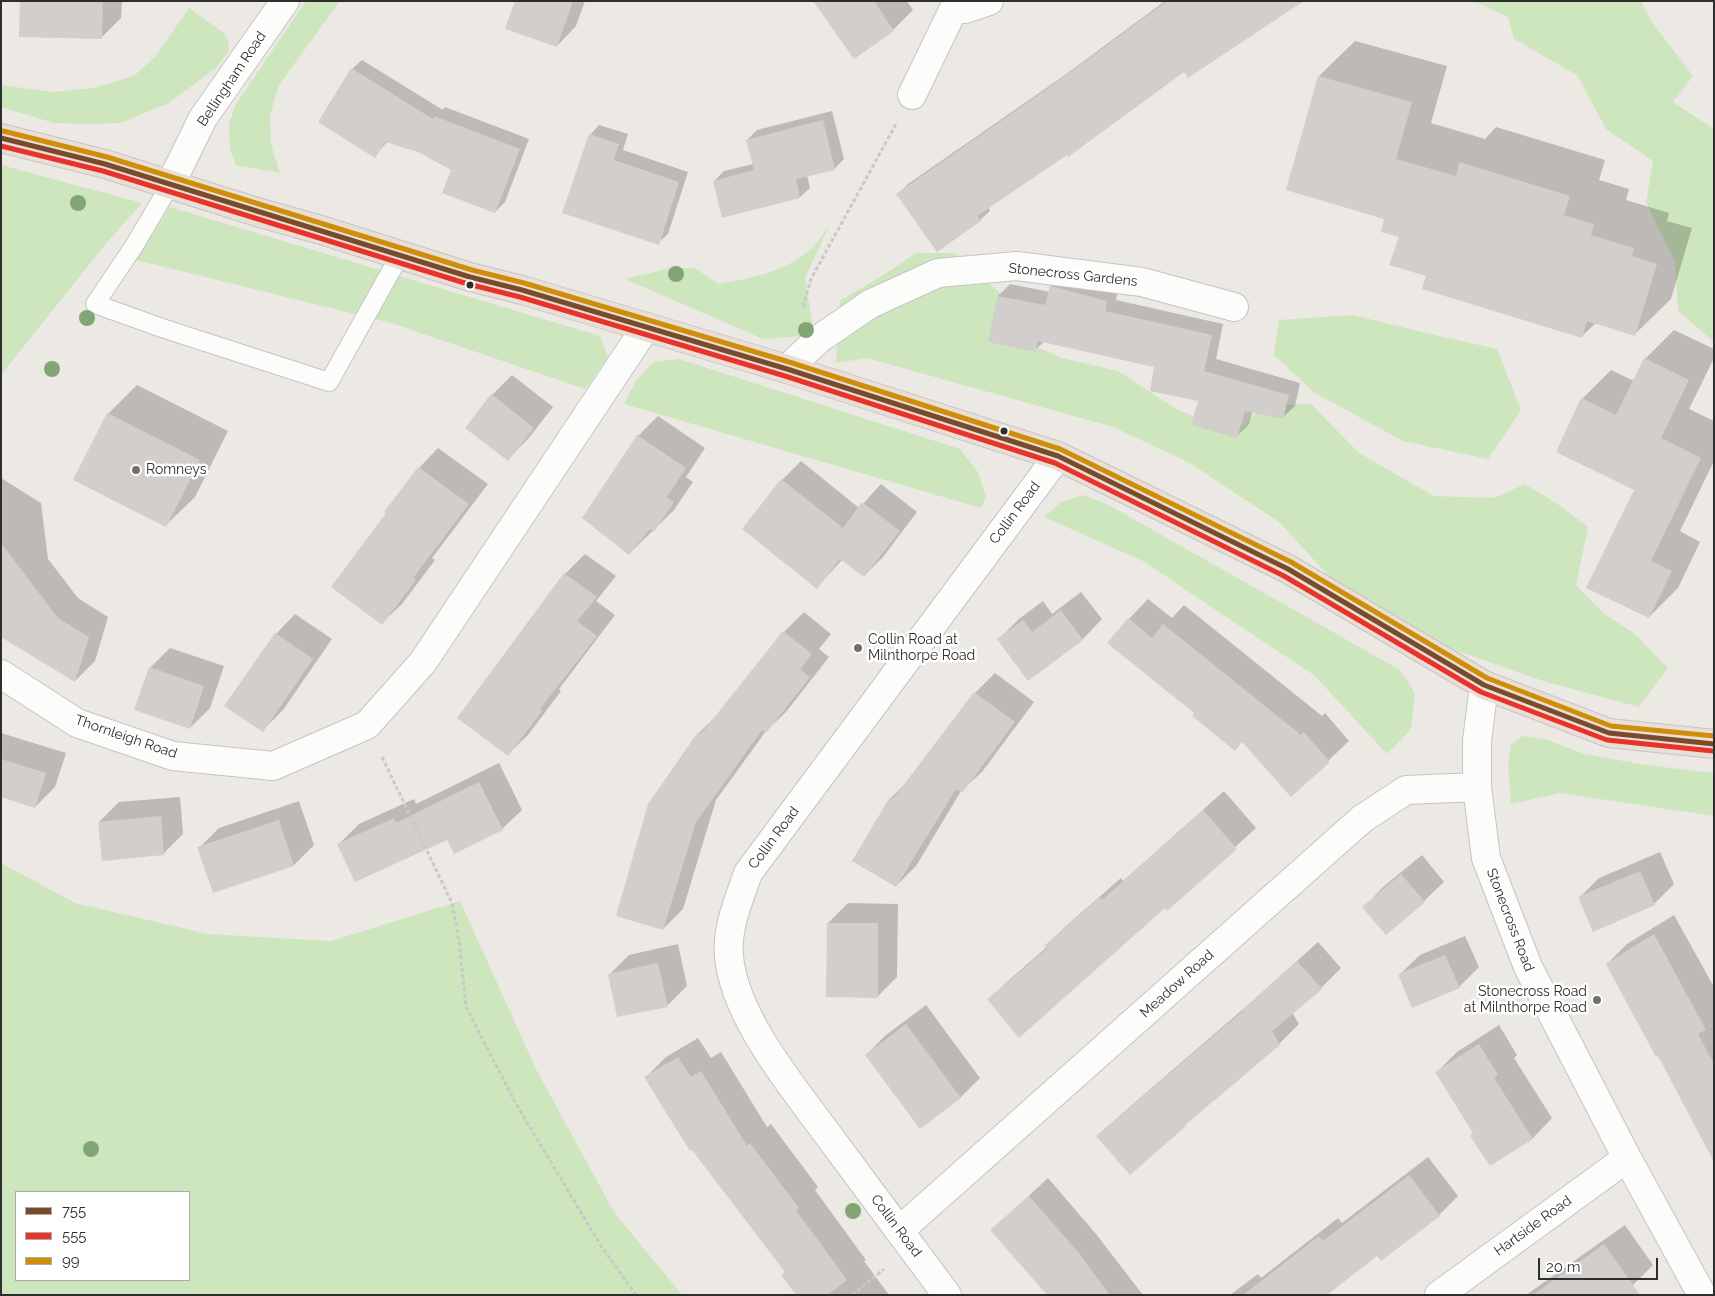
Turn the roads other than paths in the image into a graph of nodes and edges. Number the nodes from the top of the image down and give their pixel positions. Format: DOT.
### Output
graph roads {
  1 [pos="285,1"];
  2 [pos="989,1"];
  3 [pos="956,3"];
  4 [pos="912,95"];
  5 [pos="1,138"];
  6 [pos="170,185"];
  7 [pos="400,255"];
  8 [pos="1234,307"];
  9 [pos="646,326"];
  10 [pos="787,369"];
  11 [pos="1058,456"];
  12 [pos="1,674"];
  13 [pos="1484,685"];
  14 [pos="1714,744"];
  15 [pos="1477,787"];
  16 [pos="1627,1158"];
  17 [pos="899,1231"];
  18 [pos="947,1295"];
  19 [pos="1439,1295"];
  20 [pos="1702,1295"];
  1 -- 6 [label="street, Bellingham Road"];
  2 -- 3 [label="street"];
  3 -- 4 [label="street"];
  5 -- 6 [label="highway"];
  6 -- 7 [label="highway"];
  6 -- 7 [label="lane"];
  7 -- 9 [label="highway"];
  8 -- 10 [label="street, Stonecross Gardens"];
  9 -- 10 [label="highway"];
  9 -- 12 [label="street, Thornleigh Road"];
  10 -- 11 [label="highway"];
  11 -- 13 [label="highway"];
  11 -- 17 [label="street, Collin Road"];
  13 -- 14 [label="highway"];
  13 -- 15 [label="street, Stonecross Road"];
  15 -- 16 [label="street, Stonecross Road"];
  15 -- 17 [label="street, Meadow Road"];
  16 -- 19 [label="street, Hartside Road"];
  16 -- 20 [label="street, Stonecross Road"];
  17 -- 18 [label="street, Collin Road"];
}
